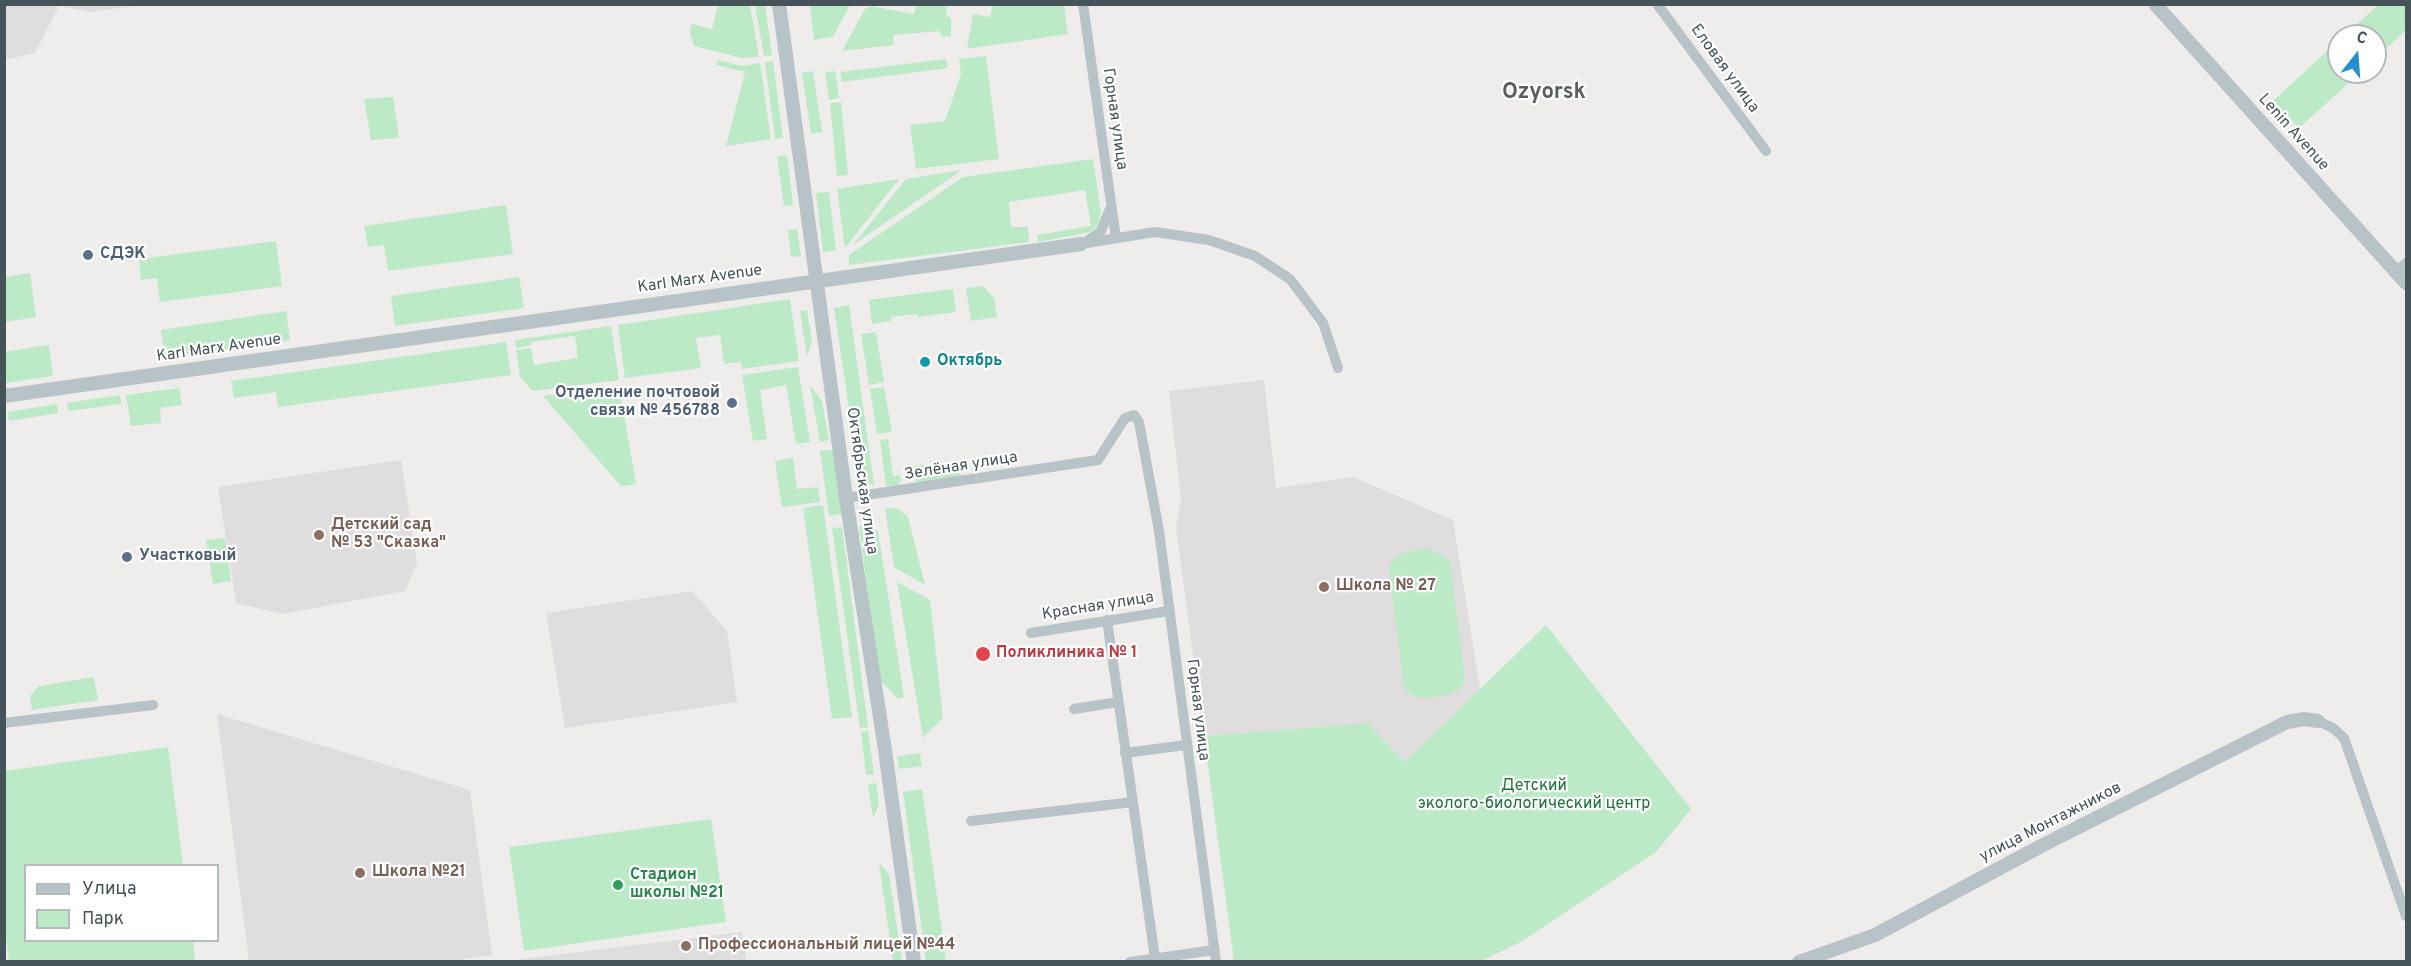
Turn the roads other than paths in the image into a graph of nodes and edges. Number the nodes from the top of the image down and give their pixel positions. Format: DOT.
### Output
graph roads {
  1 [pos="779,4"];
  2 [pos="1083,4"];
  3 [pos="1657,4"];
  4 [pos="2155,4"];
  5 [pos="1766,152"];
  6 [pos="1111,201"];
  7 [pos="1116,238"];
  8 [pos="1081,244"];
  9 [pos="2401,267"];
  10 [pos="816,280"];
  11 [pos="2406,283"];
  12 [pos="1338,368"];
  13 [pos="4,396"];
  14 [pos="1080,464"];
  15 [pos="846,498"];
  16 [pos="1169,611"];
  17 [pos="1107,620"];
  18 [pos="1031,633"];
  19 [pos="1118,702"];
  20 [pos="153,705"];
  21 [pos="1074,709"];
  22 [pos="2318,721"];
  23 [pos="4,723"];
  24 [pos="1186,745"];
  25 [pos="1125,753"];
  26 [pos="1133,802"];
  27 [pos="971,821"];
  28 [pos="2406,916"];
  29 [pos="1215,956"];
  30 [pos="1155,958"];
  31 [pos="914,962"];
  32 [pos="1130,962"];
  33 [pos="1799,962"];
  1 -- 10 [label="street, Октябрьская улица"];
  2 -- 6 [label="street, Горная улица"];
  3 -- 5 [label="street, Еловая улица"];
  4 -- 9 [label="street, Lenin Avenue"];
  6 -- 7 [label="street, Горная улица"];
  6 -- 8 [label="street"];
  7 -- 8 [label="street, Karl Marx Avenue"];
  7 -- 12 [label="street, Karl Marx Avenue"];
  8 -- 10 [label="street, Karl Marx Avenue"];
  9 -- 11 [label="street, Lenin Avenue"];
  10 -- 13 [label="street, Karl Marx Avenue"];
  10 -- 15 [label="street, Октябрьская улица"];
  14 -- 15 [label="street, Зелёная улица"];
  14 -- 16 [label="street, Горная улица"];
  15 -- 31 [label="street, Октябрьская улица"];
  16 -- 17 [label="street, Красная улица"];
  16 -- 24 [label="street, Горная улица"];
  17 -- 18 [label="street, Красная улица"];
  17 -- 19 [label="street"];
  19 -- 21 [label="street"];
  19 -- 25 [label="street"];
  20 -- 23 [label="street"];
  22 -- 28 [label="street"];
  22 -- 33 [label="street, улица Монтажников"];
  24 -- 25 [label="street"];
  24 -- 29 [label="street, Горная улица"];
  25 -- 26 [label="street"];
  26 -- 27 [label="street"];
  26 -- 30 [label="street"];
  29 -- 30 [label="street"];
  30 -- 32 [label="street"];
}
